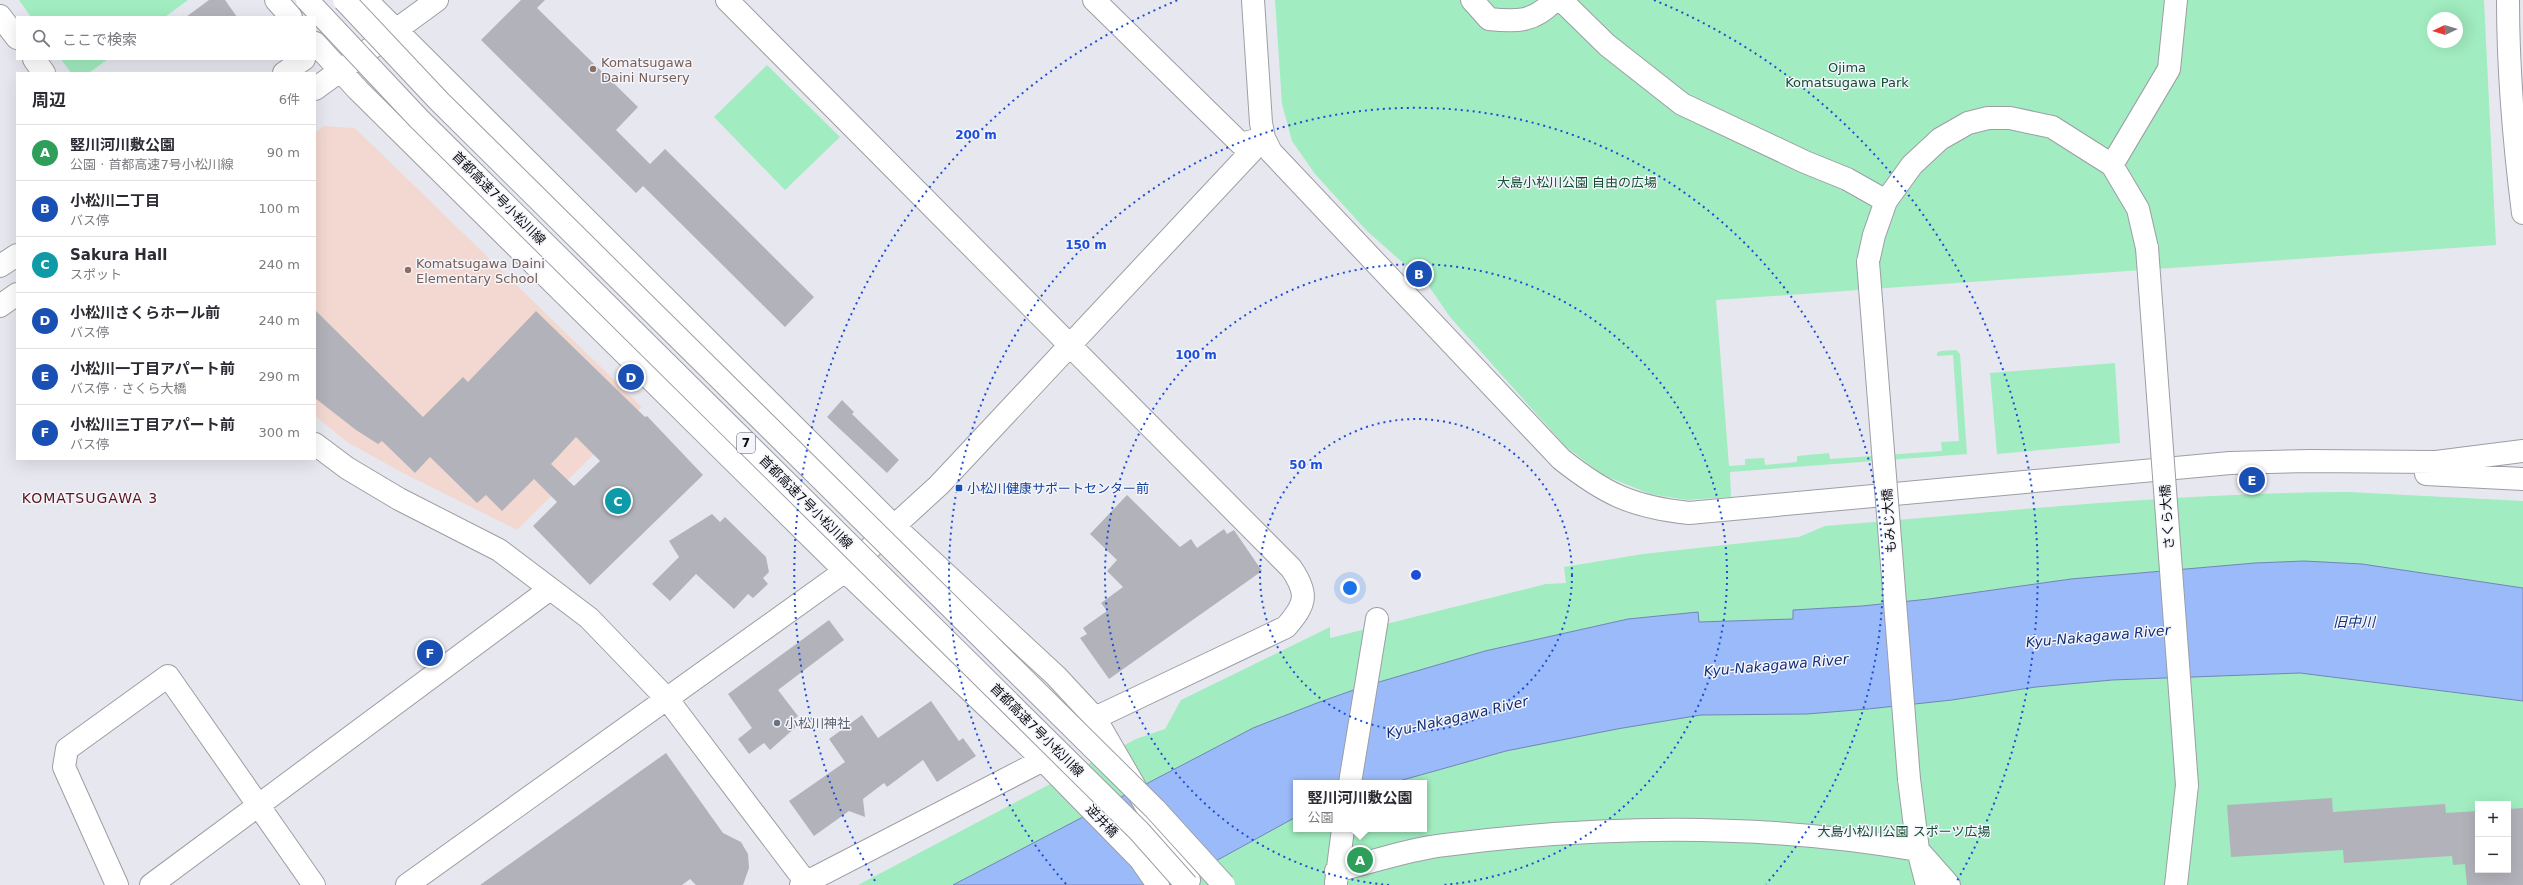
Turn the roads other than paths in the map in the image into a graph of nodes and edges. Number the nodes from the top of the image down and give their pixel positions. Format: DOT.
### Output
graph roads {
  1 [pos="276,0"];
  2 [pos="307,0"];
  3 [pos="344,0"];
  4 [pos="437,0"];
  5 [pos="727,0"];
  6 [pos="1094,0"];
  7 [pos="1253,0"];
  8 [pos="1472,0"];
  9 [pos="1555,0"];
  10 [pos="1561,0"];
  11 [pos="2176,0"];
  12 [pos="2508,0"];
  13 [pos="376,3"];
  14 [pos="0,16"];
  15 [pos="290,16"];
  16 [pos="395,30"];
  17 [pos="16,37"];
  18 [pos="316,48"];
  19 [pos="316,52"];
  20 [pos="35,60"];
  21 [pos="300,60"];
  22 [pos="340,71"];
  23 [pos="43,72"];
  24 [pos="285,72"];
  25 [pos="316,88"];
  26 [pos="1264,138"];
  27 [pos="2112,165"];
  28 [pos="1886,201"];
  29 [pos="2523,213"];
  30 [pos="16,256"];
  31 [pos="0,266"];
  32 [pos="16,295"];
  33 [pos="0,306"];
  34 [pos="1071,344"];
  35 [pos="316,445"];
  36 [pos="2523,451"];
  37 [pos="2310,461"];
  38 [pos="2523,479"];
  39 [pos="895,527"];
  40 [pos="845,571"];
  41 [pos="550,589"];
  42 [pos="1377,619"];
  43 [pos="668,700"];
  44 [pos="1095,718"];
  45 [pos="1043,760"];
  46 [pos="1350,780"];
  47 [pos="259,804"];
  48 [pos="1343,832"];
  49 [pos="1918,850"];
  50 [pos="1336,878"];
  51 [pos="2170,882"];
  52 [pos="805,884"];
  53 [pos="117,885"];
  54 [pos="151,885"];
  55 [pos="314,885"];
  56 [pos="407,885"];
  57 [pos="1158,885"];
  58 [pos="1187,885"];
  59 [pos="1191,885"];
  60 [pos="1224,885"];
  61 [pos="1927,885"];
  62 [pos="1949,885"];
  1 -- 15 [label="main road"];
  2 -- 58 [label="main road, 首都高速7号小松川線 / 7, bridge"];
  3 -- 60 [label="main road, 首都高速7号小松川線 / 7, bridge"];
  4 -- 16 [label="main road"];
  5 -- 34 [label="main road"];
  6 -- 26 [label="main road"];
  7 -- 26 [label="main road"];
  8 -- 9 [label="main road"];
  10 -- 28 [label="main road"];
  11 -- 27 [label="main road"];
  12 -- 29 [label="main road"];
  13 -- 16 [label="main road"];
  13 -- 18 [label="main road"];
  14 -- 17 [label="main road"];
  16 -- 22 [label="main road"];
  16 -- 39 [label="main road"];
  19 -- 22 [label="main road, 逆井橋"];
  20 -- 23 [label="main road"];
  21 -- 24 [label="main road"];
  22 -- 25 [label="main road"];
  22 -- 40 [label="main road, 逆井橋"];
  26 -- 34 [label="main road"];
  26 -- 37 [label="main road"];
  27 -- 28 [label="main road, もみじ大橋"];
  27 -- 51 [label="main road, さくら大橋, bridge"];
  28 -- 49 [label="main road, もみじ大橋, bridge"];
  30 -- 31 [label="main road"];
  32 -- 33 [label="main road"];
  34 -- 39 [label="main road"];
  34 -- 44 [label="main road"];
  35 -- 41 [label="main road"];
  36 -- 37 [label="main road"];
  37 -- 38 [label="main road"];
  39 -- 40 [label="main road"];
  39 -- 44 [label="main road"];
  40 -- 43 [label="main road"];
  40 -- 45 [label="main road, 逆井橋"];
  41 -- 43 [label="main road"];
  41 -- 47 [label="main road"];
  42 -- 46 [label="main road"];
  43 -- 52 [label="main road"];
  43 -- 56 [label="main road"];
  44 -- 59 [label="main road, bridge"];
  45 -- 52 [label="main road"];
  45 -- 57 [label="main road, 逆井橋"];
  47 -- 53 [label="main road"];
  47 -- 54 [label="main road"];
  47 -- 55 [label="main road"];
  48 -- 50 [label="main road"];
  49 -- 50 [label="main road"];
  49 -- 61 [label="main road, もみじ大橋"];
  49 -- 62 [label="main road"];
}
